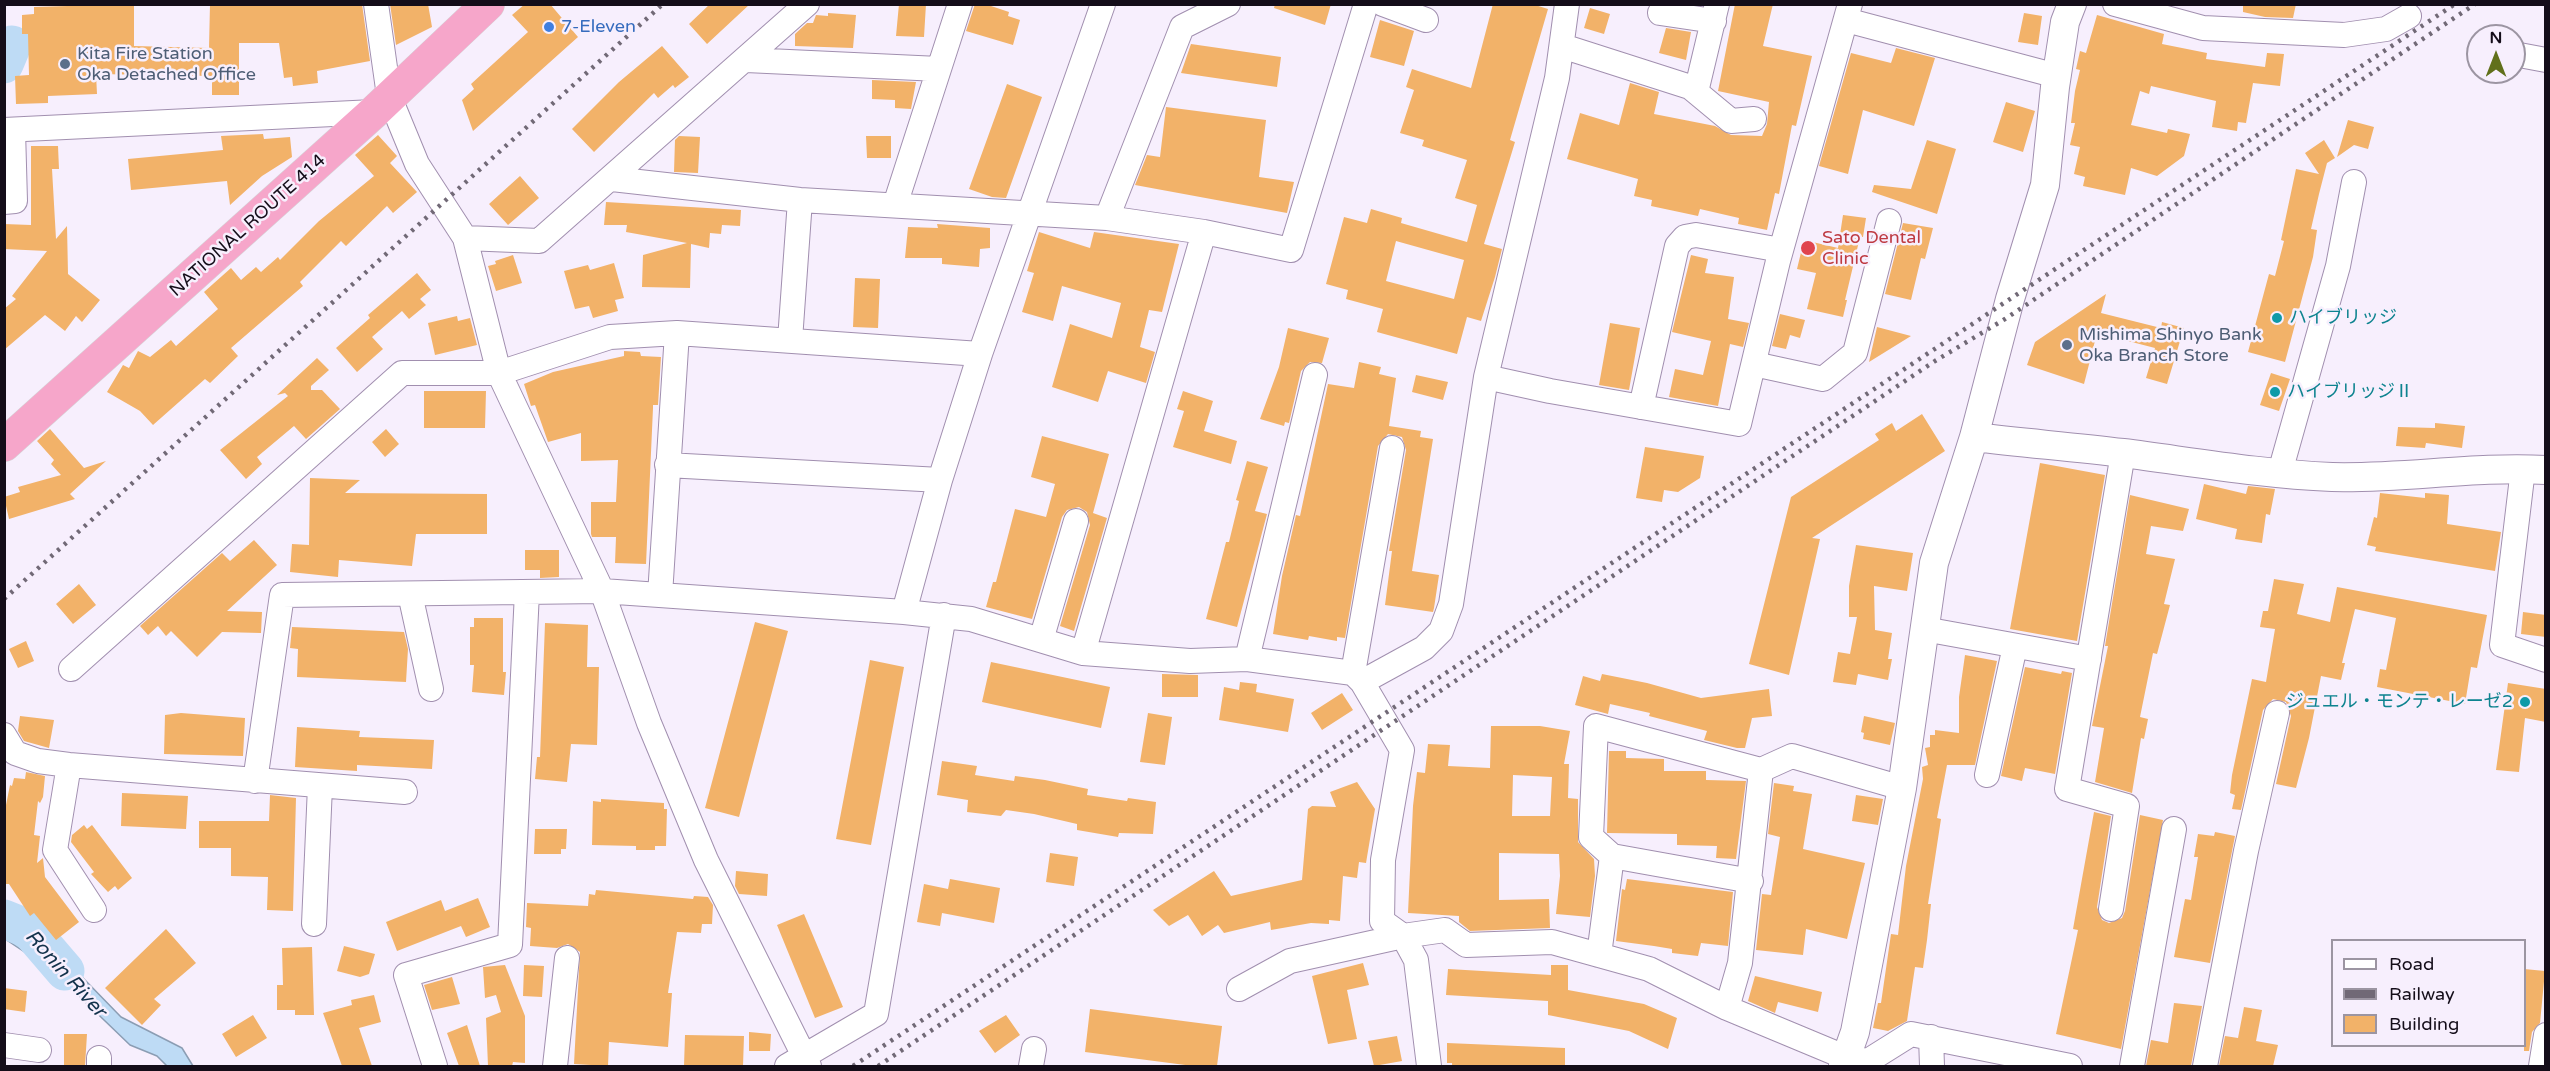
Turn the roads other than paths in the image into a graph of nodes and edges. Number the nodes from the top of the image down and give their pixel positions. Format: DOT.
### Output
graph roads {
  1 [pos="376,4"];
  2 [pos="488,4"];
  3 [pos="807,4"];
  4 [pos="960,4"];
  5 [pos="1103,4"];
  6 [pos="1228,4"];
  7 [pos="1366,4"];
  8 [pos="1383,4"];
  9 [pos="1567,4"];
  10 [pos="2072,4"];
  11 [pos="2115,4"];
  12 [pos="1848,12"];
  13 [pos="1660,13"];
  14 [pos="1715,13"];
  15 [pos="2409,16"];
  16 [pos="1426,20"];
  17 [pos="1562,46"];
  18 [pos="2526,56"];
  19 [pos="746,60"];
  20 [pos="2546,60"];
  21 [pos="939,69"];
  22 [pos="2057,76"];
  23 [pos="1696,92"];
  24 [pos="381,104"];
  25 [pos="1754,118"];
  26 [pos="9,130"];
  27 [pos="612,179"];
  28 [pos="2354,182"];
  29 [pos="800,200"];
  30 [pos="4,202"];
  31 [pos="895,205"];
  32 [pos="1028,215"];
  33 [pos="1107,218"];
  34 [pos="1889,221"];
  35 [pos="1204,232"];
  36 [pos="465,238"];
  37 [pos="1781,250"];
  38 [pos="678,333"];
  39 [pos="790,340"];
  40 [pos="980,354"];
  41 [pos="1754,364"];
  42 [pos="500,373"];
  43 [pos="1315,375"];
  44 [pos="1486,376"];
  45 [pos="1641,407"];
  46 [pos="1974,437"];
  47 [pos="4,445"];
  48 [pos="1392,448"];
  49 [pos="2123,453"];
  50 [pos="667,465"];
  51 [pos="2534,469"];
  52 [pos="2280,472"];
  53 [pos="940,480"];
  54 [pos="1076,521"];
  55 [pos="602,591"];
  56 [pos="527,592"];
  57 [pos="410,594"];
  58 [pos="660,595"];
  59 [pos="904,612"];
  60 [pos="944,615"];
  61 [pos="1924,629"];
  62 [pos="1041,640"];
  63 [pos="2015,646"];
  64 [pos="1083,653"];
  65 [pos="1247,659"];
  66 [pos="2089,659"];
  67 [pos="2546,660"];
  68 [pos="71,669"];
  69 [pos="1357,677"];
  70 [pos="431,689"];
  71 [pos="2277,713"];
  72 [pos="4,735"];
  73 [pos="69,765"];
  74 [pos="1761,770"];
  75 [pos="1987,775"];
  76 [pos="255,781"];
  77 [pos="320,786"];
  78 [pos="1902,788"];
  79 [pos="405,792"];
  80 [pos="2174,829"];
  81 [pos="1612,856"];
  82 [pos="1751,881"];
  83 [pos="2111,909"];
  84 [pos="94,910"];
  85 [pos="314,924"];
  86 [pos="1403,936"];
  87 [pos="1599,955"];
  88 [pos="567,958"];
  89 [pos="1239,989"];
  90 [pos="1727,1008"];
  91 [pos="2546,1035"];
  92 [pos="1931,1037"];
  93 [pos="4,1045"];
  94 [pos="39,1050"];
  95 [pos="1845,1062"];
  96 [pos="800,1063"];
  97 [pos="435,1066"];
  98 [pos="555,1066"];
  99 [pos="1430,1066"];
  100 [pos="1932,1066"];
  101 [pos="2070,1066"];
  102 [pos="2132,1066"];
  103 [pos="2205,1066"];
  104 [pos="2541,1066"];
  1 -- 24 [label="street"];
  2 -- 24 [label="highway, NATIONAL ROUTE 414"];
  3 -- 19 [label="street"];
  4 -- 21 [label="street"];
  5 -- 32 [label="street"];
  6 -- 33 [label="street"];
  7 -- 35 [label="street"];
  8 -- 16 [label="street"];
  9 -- 17 [label="street"];
  10 -- 22 [label="street"];
  11 -- 15 [label="street"];
  12 -- 22 [label="street"];
  12 -- 37 [label="street"];
  13 -- 14 [label="street"];
  14 -- 23 [label="street"];
  17 -- 23 [label="street"];
  17 -- 44 [label="street"];
  18 -- 20 [label="street"];
  19 -- 21 [label="street"];
  19 -- 27 [label="street"];
  21 -- 31 [label="street"];
  22 -- 46 [label="street"];
  23 -- 25 [label="street"];
  24 -- 26 [label="street"];
  24 -- 36 [label="street"];
  24 -- 47 [label="highway, NATIONAL ROUTE 414"];
  26 -- 30 [label="street"];
  27 -- 29 [label="street"];
  27 -- 36 [label="street"];
  28 -- 52 [label="street"];
  29 -- 31 [label="street"];
  29 -- 39 [label="street"];
  31 -- 32 [label="street"];
  32 -- 33 [label="street"];
  32 -- 40 [label="street"];
  33 -- 35 [label="street"];
  34 -- 41 [label="street"];
  35 -- 64 [label="street"];
  36 -- 42 [label="street"];
  37 -- 41 [label="street"];
  37 -- 45 [label="street"];
  38 -- 39 [label="street"];
  38 -- 42 [label="street"];
  38 -- 50 [label="street"];
  39 -- 40 [label="street"];
  40 -- 53 [label="street"];
  41 -- 45 [label="street"];
  42 -- 55 [label="street"];
  42 -- 68 [label="street"];
  43 -- 65 [label="street"];
  44 -- 45 [label="street"];
  44 -- 69 [label="street"];
  46 -- 49 [label="street"];
  46 -- 61 [label="street"];
  48 -- 69 [label="street"];
  49 -- 52 [label="street"];
  49 -- 66 [label="street"];
  50 -- 53 [label="street"];
  50 -- 58 [label="street"];
  51 -- 52 [label="street"];
  51 -- 67 [label="street"];
  53 -- 59 [label="street"];
  54 -- 62 [label="street"];
  55 -- 56 [label="street"];
  55 -- 58 [label="street"];
  55 -- 96 [label="street"];
  56 -- 57 [label="street"];
  56 -- 97 [label="street"];
  57 -- 70 [label="street"];
  57 -- 76 [label="street"];
  58 -- 59 [label="street"];
  59 -- 60 [label="street"];
  60 -- 62 [label="street"];
  60 -- 96 [label="street"];
  61 -- 63 [label="street"];
  61 -- 78 [label="street"];
  62 -- 64 [label="street"];
  63 -- 66 [label="street"];
  63 -- 75 [label="street"];
  64 -- 65 [label="street"];
  65 -- 69 [label="street"];
  66 -- 83 [label="street"];
  69 -- 86 [label="street"];
  71 -- 103 [label="street"];
  72 -- 73 [label="street"];
  73 -- 76 [label="street"];
  73 -- 84 [label="street"];
  74 -- 78 [label="street"];
  74 -- 81 [label="street"];
  74 -- 82 [label="street"];
  76 -- 77 [label="street"];
  77 -- 79 [label="street"];
  77 -- 85 [label="street"];
  78 -- 95 [label="street"];
  80 -- 102 [label="street"];
  81 -- 82 [label="street"];
  81 -- 87 [label="street"];
  82 -- 90 [label="street"];
  86 -- 87 [label="street"];
  86 -- 89 [label="street"];
  86 -- 99 [label="street"];
  87 -- 90 [label="street"];
  88 -- 98 [label="street"];
  90 -- 95 [label="street"];
  91 -- 104 [label="street"];
  92 -- 95 [label="street"];
  92 -- 100 [label="street"];
  92 -- 101 [label="street"];
  93 -- 94 [label="street"];
}
